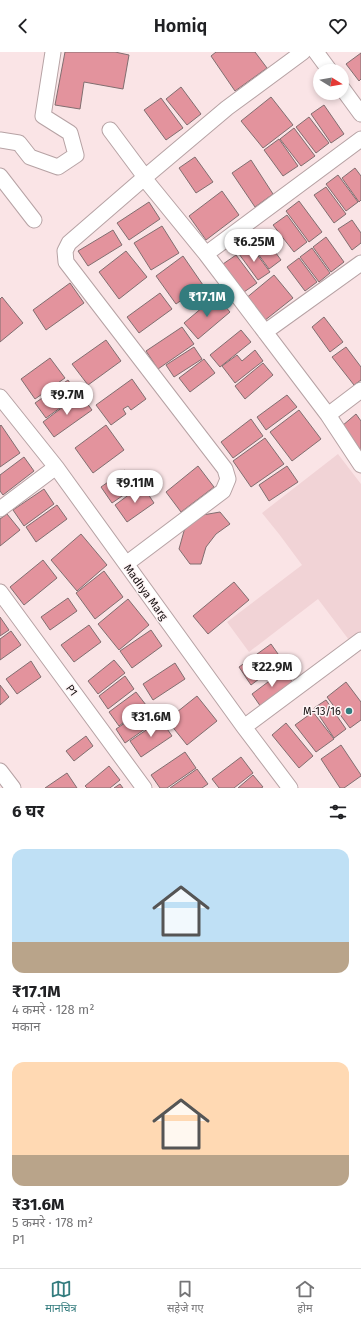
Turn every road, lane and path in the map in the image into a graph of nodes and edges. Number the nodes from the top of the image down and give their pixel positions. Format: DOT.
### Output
graph roads {
  1 [pos="53,52"];
  2 [pos="303,52"];
  3 [pos="316,52"];
  4 [pos="325,64"];
  5 [pos="349,98"];
  6 [pos="361,114"];
  7 [pos="110,130"];
  8 [pos="361,139"];
  9 [pos="0,140"];
  10 [pos="0,176"];
  11 [pos="144,178"];
  12 [pos="34,220"];
  13 [pos="206,254"];
  14 [pos="361,263"];
  15 [pos="265,332"];
  16 [pos="361,390"];
  17 [pos="0,397"];
  18 [pos="328,415"];
  19 [pos="361,465"];
  20 [pos="56,467"];
  21 [pos="0,510"];
  22 [pos="126,564"];
  23 [pos="0,592"];
  24 [pos="361,640"];
  25 [pos="244,728"];
  26 [pos="0,771"];
  27 [pos="13,788"];
  28 [pos="144,788"];
  29 [pos="290,788"];
  1 -- 9 [label="street"];
  2 -- 11 [label="street"];
  3 -- 4 [label="street"];
  5 -- 6 [label="street"];
  7 -- 11 [label="street"];
  8 -- 13 [label="street"];
  10 -- 12 [label="street"];
  11 -- 13 [label="street"];
  11 -- 22 [label="street"];
  13 -- 15 [label="street"];
  14 -- 15 [label="street"];
  15 -- 18 [label="street"];
  16 -- 18 [label="street"];
  17 -- 20 [label="street, Madhya Marg"];
  18 -- 19 [label="street"];
  20 -- 21 [label="street"];
  20 -- 22 [label="street, Madhya Marg"];
  22 -- 25 [label="street, Madhya Marg"];
  23 -- 28 [label="street, P1"];
  24 -- 25 [label="street"];
  25 -- 29 [label="street, Madhya Marg"];
  26 -- 27 [label="street"];
}
